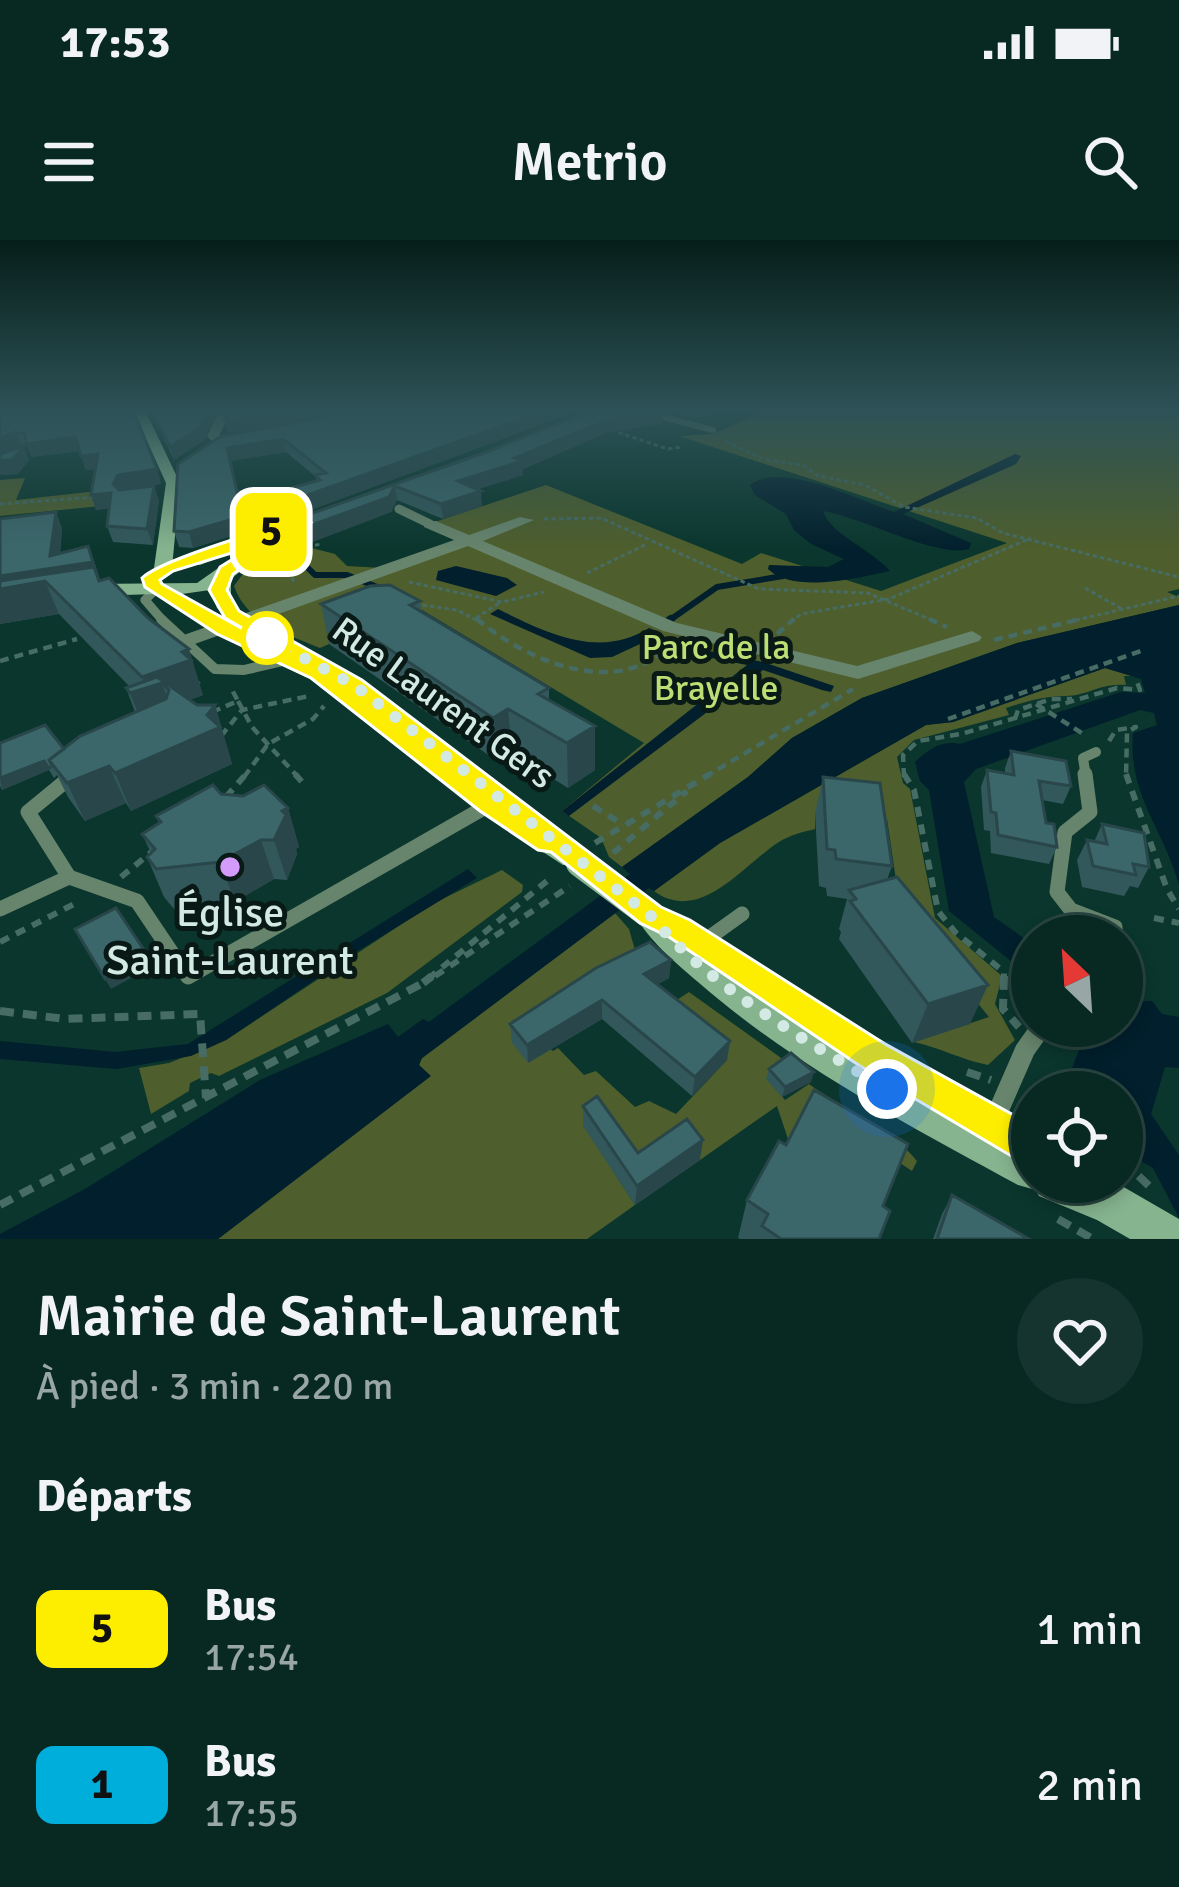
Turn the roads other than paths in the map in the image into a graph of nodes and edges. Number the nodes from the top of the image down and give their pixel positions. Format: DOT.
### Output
graph roads {
  1 [pos="156,457"];
  2 [pos="187,466"];
  3 [pos="167,487"];
  4 [pos="399,509"];
  5 [pos="338,510"];
  6 [pos="526,520"];
  7 [pos="302,523"];
  8 [pos="430,524"];
  9 [pos="471,541"];
  10 [pos="166,545"];
  11 [pos="197,560"];
  12 [pos="224,574"];
  13 [pos="160,581"];
  14 [pos="64,594"];
  15 [pos="231,625"];
  16 [pos="972,637"];
  17 [pos="184,641"];
  18 [pos="292,659"];
  19 [pos="1098,748"];
  20 [pos="81,770"];
  21 [pos="489,805"];
  22 [pos="587,860"];
  23 [pos="69,877"];
  24 [pos="0,909"];
  25 [pos="742,914"];
  26 [pos="650,915"];
  27 [pos="1084,915"];
  28 [pos="702,943"];
  29 [pos="1029,1047"];
  30 [pos="993,1123"];
  31 [pos="1011,1134"];
  32 [pos="1011,1159"];
  33 [pos="1113,1203"];
  34 [pos="1172,1239"];
  1 -- 3 [label="main road"];
  2 -- 3 [label="street"];
  3 -- 10 [label="main road"];
  4 -- 8 [label="lane"];
  5 -- 7 [label="main road"];
  6 -- 9 [label="street"];
  7 -- 11 [label="main road"];
  7 -- 12 [label="main road"];
  8 -- 9 [label="street"];
  9 -- 15 [label="street"];
  9 -- 16 [label="street"];
  10 -- 11 [label="main road"];
  10 -- 13 [label="main road"];
  11 -- 12 [label="main road"];
  11 -- 13 [label="main road"];
  12 -- 13 [label="main road"];
  12 -- 15 [label="main road"];
  13 -- 14 [label="main road"];
  13 -- 15 [label="main road, Rue Laurent Gers"];
  13 -- 17 [label="lane"];
  15 -- 17 [label="street"];
  15 -- 18 [label="main road, Rue Laurent Gers"];
  15 -- 22 [label="main road, Rue Laurent Gers"];
  17 -- 18 [label="lane"];
  18 -- 21 [label="main road, Rue Laurent Gers"];
  19 -- 27 [label="lane"];
  20 -- 23 [label="lane"];
  21 -- 22 [label="main road, Rue Laurent Gers"];
  21 -- 23 [label="lane"];
  22 -- 26 [label="main road, Rue Laurent Gers, bridge"];
  23 -- 24 [label="lane"];
  25 -- 28 [label="lane"];
  26 -- 28 [label="main road, Rue Laurent Gers"];
  26 -- 32 [label="main road, Rue Laurent Gers"];
  28 -- 30 [label="main road, Rue Laurent Gers"];
  29 -- 30 [label="lane"];
  30 -- 31 [label="main road, Rue Laurent Gers"];
  33 -- 34 [label="main road"];
}
